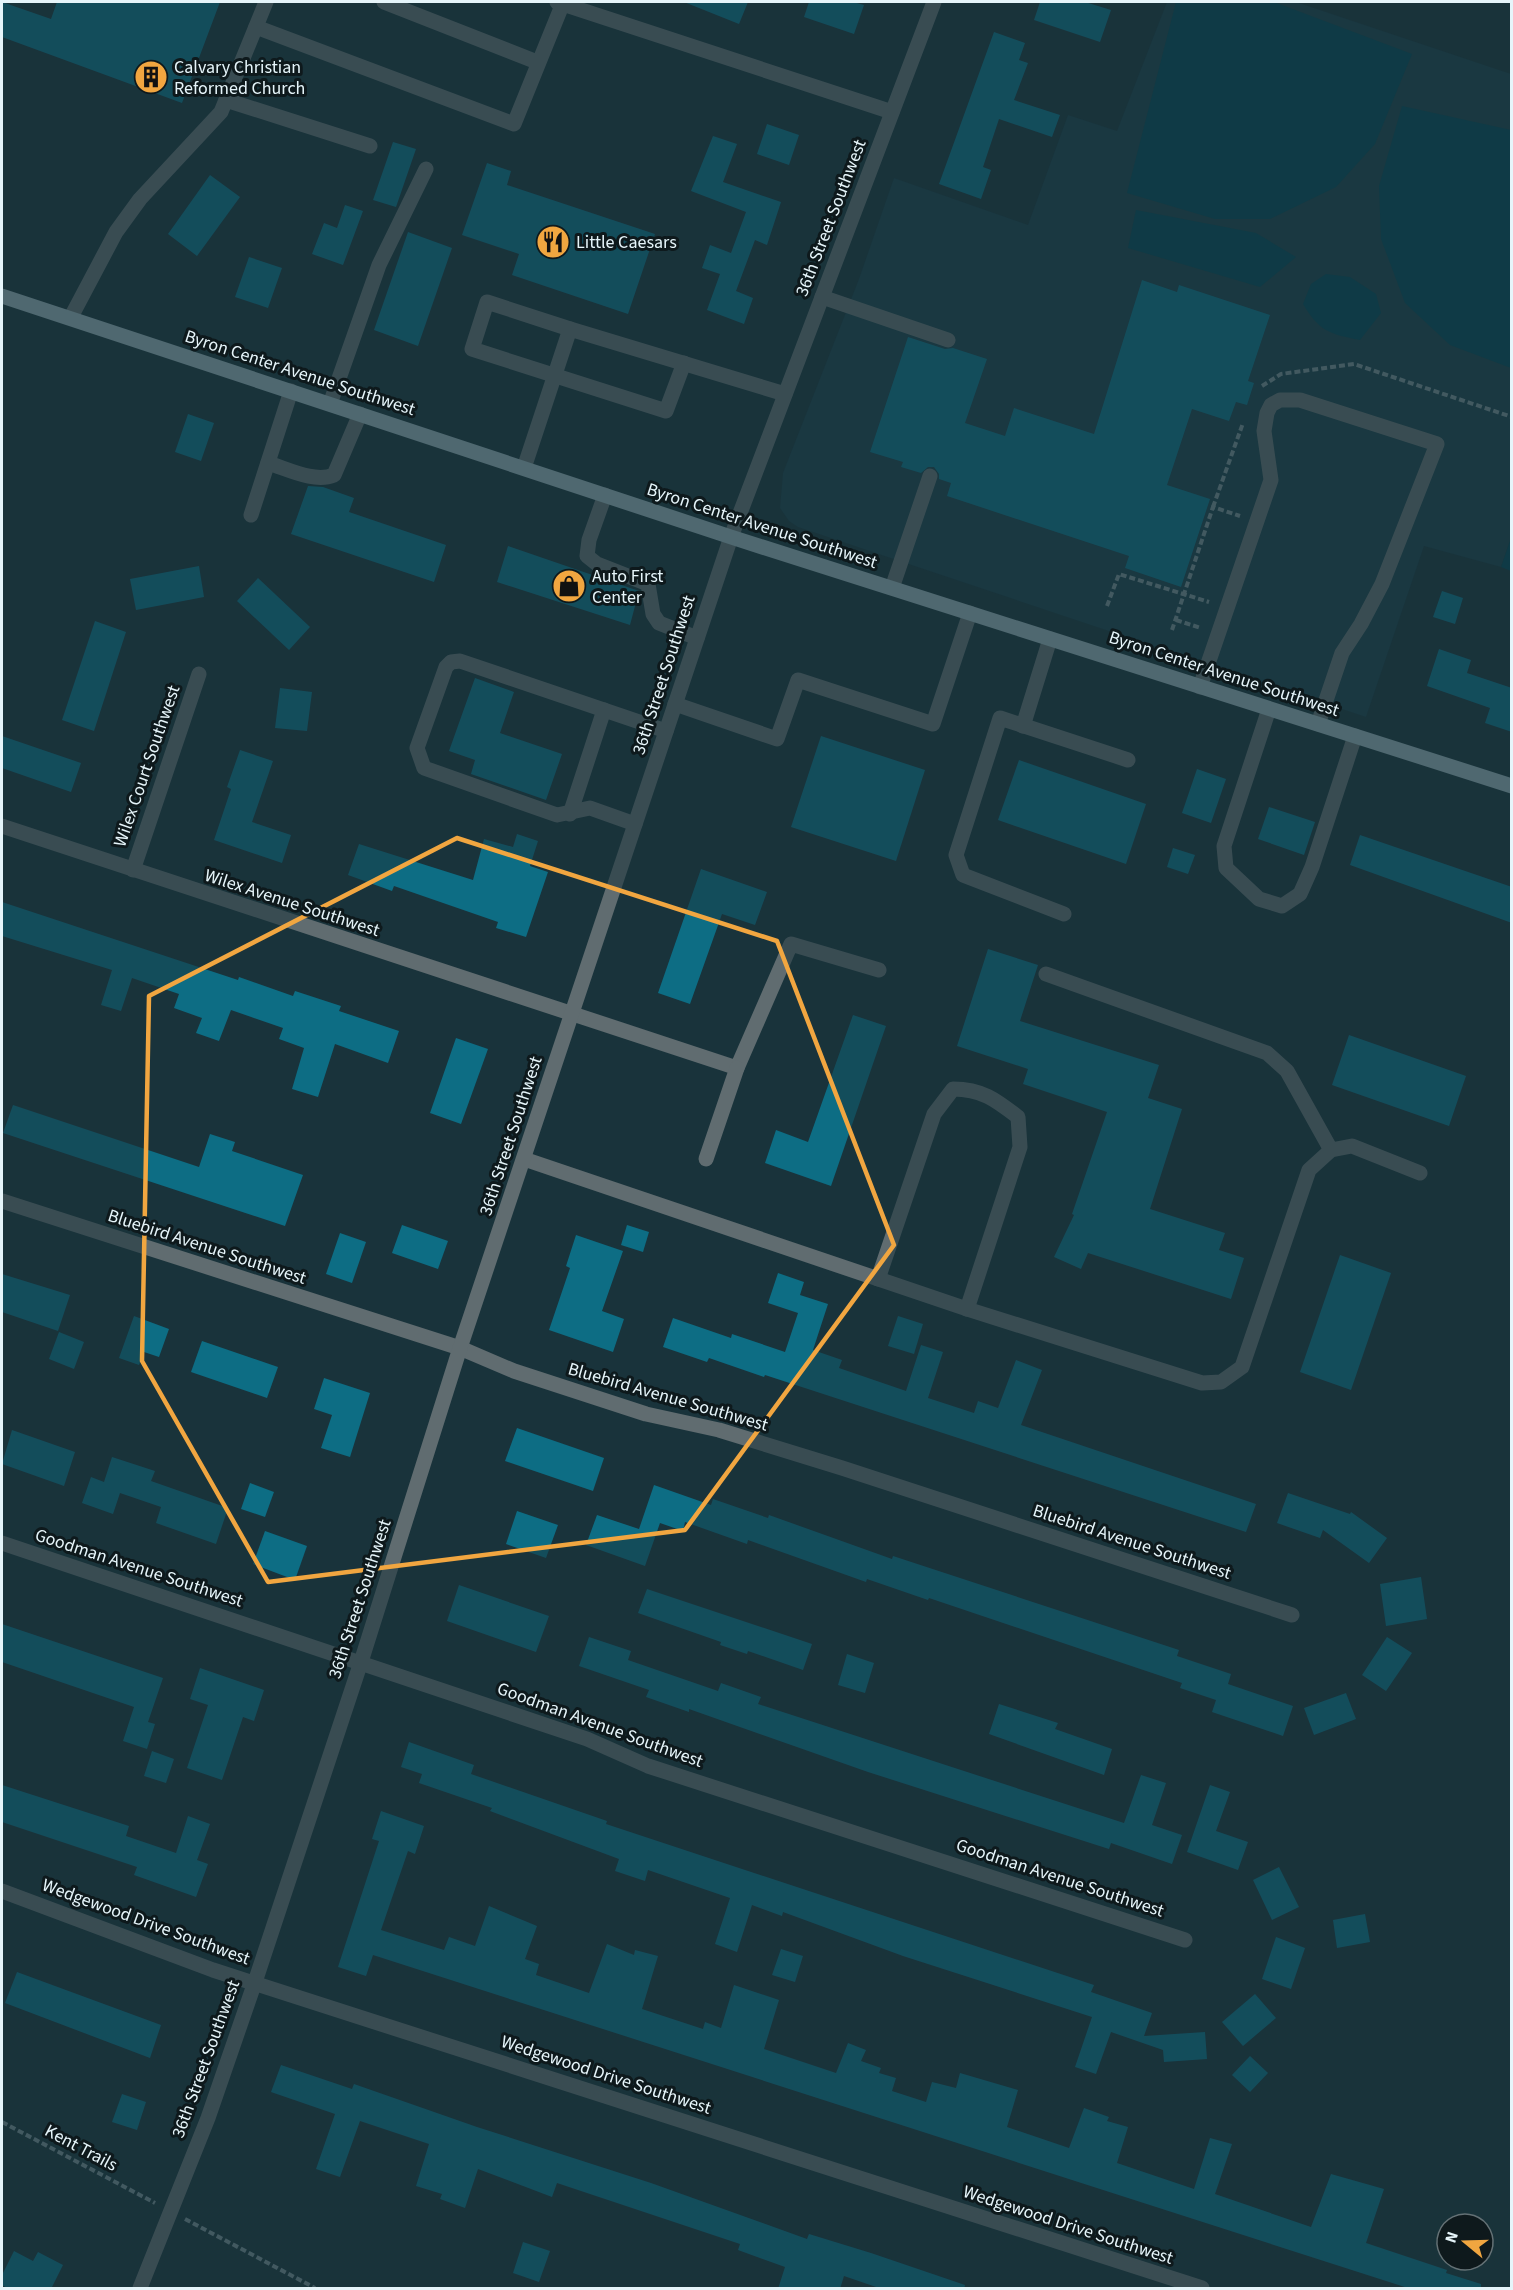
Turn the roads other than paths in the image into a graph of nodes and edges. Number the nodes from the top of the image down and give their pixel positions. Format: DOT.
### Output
graph roads {
  1 [pos="266,2"];
  2 [pos="384,2"];
  3 [pos="560,2"];
  4 [pos="934,2"];
  5 [pos="256,27"];
  6 [pos="537,62"];
  7 [pos="226,100"];
  8 [pos="892,112"];
  9 [pos="370,146"];
  10 [pos="426,169"];
  11 [pos="2,296"];
  12 [pos="822,297"];
  13 [pos="70,318"];
  14 [pos="570,329"];
  15 [pos="948,340"];
  16 [pos="684,363"];
  17 [pos="555,375"];
  18 [pos="291,391"];
  19 [pos="785,394"];
  20 [pos="330,404"];
  21 [pos="360,414"];
  22 [pos="268,463"];
  23 [pos="524,468"];
  24 [pos="930,476"];
  25 [pos="605,495"];
  26 [pos="250,515"];
  27 [pos="730,537"];
  28 [pos="892,588"];
  29 [pos="970,613"];
  30 [pos="697,638"];
  31 [pos="1050,639"];
  32 [pos="199,674"];
  33 [pos="1200,687"];
  34 [pos="675,704"];
  35 [pos="1269,708"];
  36 [pos="604,710"];
  37 [pos="1318,724"];
  38 [pos="1023,726"];
  39 [pos="666,730"];
  40 [pos="1355,736"];
  41 [pos="1128,760"];
  42 [pos="1512,786"];
  43 [pos="570,814"];
  44 [pos="635,824"];
  45 [pos="2,826"];
  46 [pos="133,870"];
  47 [pos="1064,914"];
  48 [pos="879,970"];
  49 [pos="1046,974"];
  50 [pos="572,1015"];
  51 [pos="737,1068"];
  52 [pos="1330,1150"];
  53 [pos="524,1159"];
  54 [pos="706,1159"];
  55 [pos="1420,1173"];
  56 [pos="2,1201"];
  57 [pos="878,1279"];
  58 [pos="967,1310"];
  59 [pos="460,1348"];
  60 [pos="2,1543"];
  61 [pos="1292,1615"];
  62 [pos="361,1662"];
  63 [pos="2,1891"];
  64 [pos="1185,1940"];
  65 [pos="255,1982"];
  66 [pos="140,2289"];
  67 [pos="1202,2289"];
  1 -- 5 [label="street"];
  2 -- 6 [label="street"];
  3 -- 6 [label="street"];
  3 -- 8 [label="street"];
  4 -- 8 [label="street, 36th Street Southwest"];
  5 -- 6 [label="street"];
  5 -- 7 [label="street"];
  7 -- 9 [label="street"];
  7 -- 13 [label="street"];
  8 -- 12 [label="street, 36th Street Southwest"];
  10 -- 20 [label="street"];
  11 -- 13 [label="main road, Byron Center Avenue Southwest"];
  12 -- 15 [label="street"];
  12 -- 19 [label="street, 36th Street Southwest"];
  13 -- 18 [label="main road, Byron Center Avenue Southwest"];
  14 -- 16 [label="street"];
  14 -- 17 [label="street"];
  14 -- 17 [label="street"];
  16 -- 17 [label="street"];
  16 -- 19 [label="street"];
  17 -- 23 [label="street"];
  18 -- 20 [label="main road, Byron Center Avenue Southwest"];
  18 -- 22 [label="street"];
  19 -- 27 [label="street, 36th Street Southwest"];
  20 -- 21 [label="main road, Byron Center Avenue Southwest"];
  21 -- 22 [label="street"];
  21 -- 23 [label="main road, Byron Center Avenue Southwest"];
  22 -- 26 [label="street"];
  23 -- 25 [label="main road, Byron Center Avenue Southwest"];
  24 -- 28 [label="street"];
  25 -- 27 [label="main road, Byron Center Avenue Southwest"];
  25 -- 30 [label="street"];
  27 -- 28 [label="main road, Byron Center Avenue Southwest"];
  27 -- 30 [label="street, 36th Street Southwest"];
  28 -- 29 [label="main road, Byron Center Avenue Southwest"];
  29 -- 31 [label="main road, Byron Center Avenue Southwest"];
  29 -- 34 [label="street"];
  30 -- 34 [label="street, 36th Street Southwest"];
  31 -- 33 [label="main road, Byron Center Avenue Southwest"];
  31 -- 38 [label="street"];
  32 -- 46 [label="street, Wilex Court Southwest"];
  33 -- 35 [label="main road, Byron Center Avenue Southwest"];
  33 -- 37 [label="street"];
  34 -- 39 [label="street, 36th Street Southwest"];
  35 -- 37 [label="main road, Byron Center Avenue Southwest"];
  35 -- 40 [label="street"];
  36 -- 39 [label="street"];
  36 -- 43 [label="street"];
  36 -- 43 [label="street"];
  37 -- 40 [label="main road, Byron Center Avenue Southwest"];
  38 -- 41 [label="street"];
  38 -- 47 [label="street"];
  39 -- 44 [label="street, 36th Street Southwest"];
  40 -- 42 [label="main road, Byron Center Avenue Southwest"];
  43 -- 44 [label="street"];
  44 -- 50 [label="street, 36th Street Southwest"];
  45 -- 46 [label="street, Wilex Avenue Southwest"];
  46 -- 50 [label="street, Wilex Avenue Southwest"];
  48 -- 51 [label="street"];
  49 -- 52 [label="street"];
  50 -- 51 [label="street, Wilex Avenue Southwest"];
  50 -- 53 [label="street, 36th Street Southwest"];
  51 -- 54 [label="street"];
  52 -- 55 [label="street"];
  52 -- 58 [label="street"];
  53 -- 57 [label="street"];
  53 -- 59 [label="street, 36th Street Southwest"];
  56 -- 59 [label="street, Bluebird Avenue Southwest"];
  57 -- 58 [label="street"];
  57 -- 58 [label="street"];
  59 -- 61 [label="street, Bluebird Avenue Southwest"];
  59 -- 62 [label="street, 36th Street Southwest"];
  60 -- 62 [label="street, Goodman Avenue Southwest"];
  62 -- 64 [label="street, Goodman Avenue Southwest"];
  62 -- 65 [label="street, 36th Street Southwest"];
  63 -- 65 [label="street, Wedgewood Drive Southwest"];
  65 -- 66 [label="street, 36th Street Southwest"];
  65 -- 67 [label="street, Wedgewood Drive Southwest"];
}
